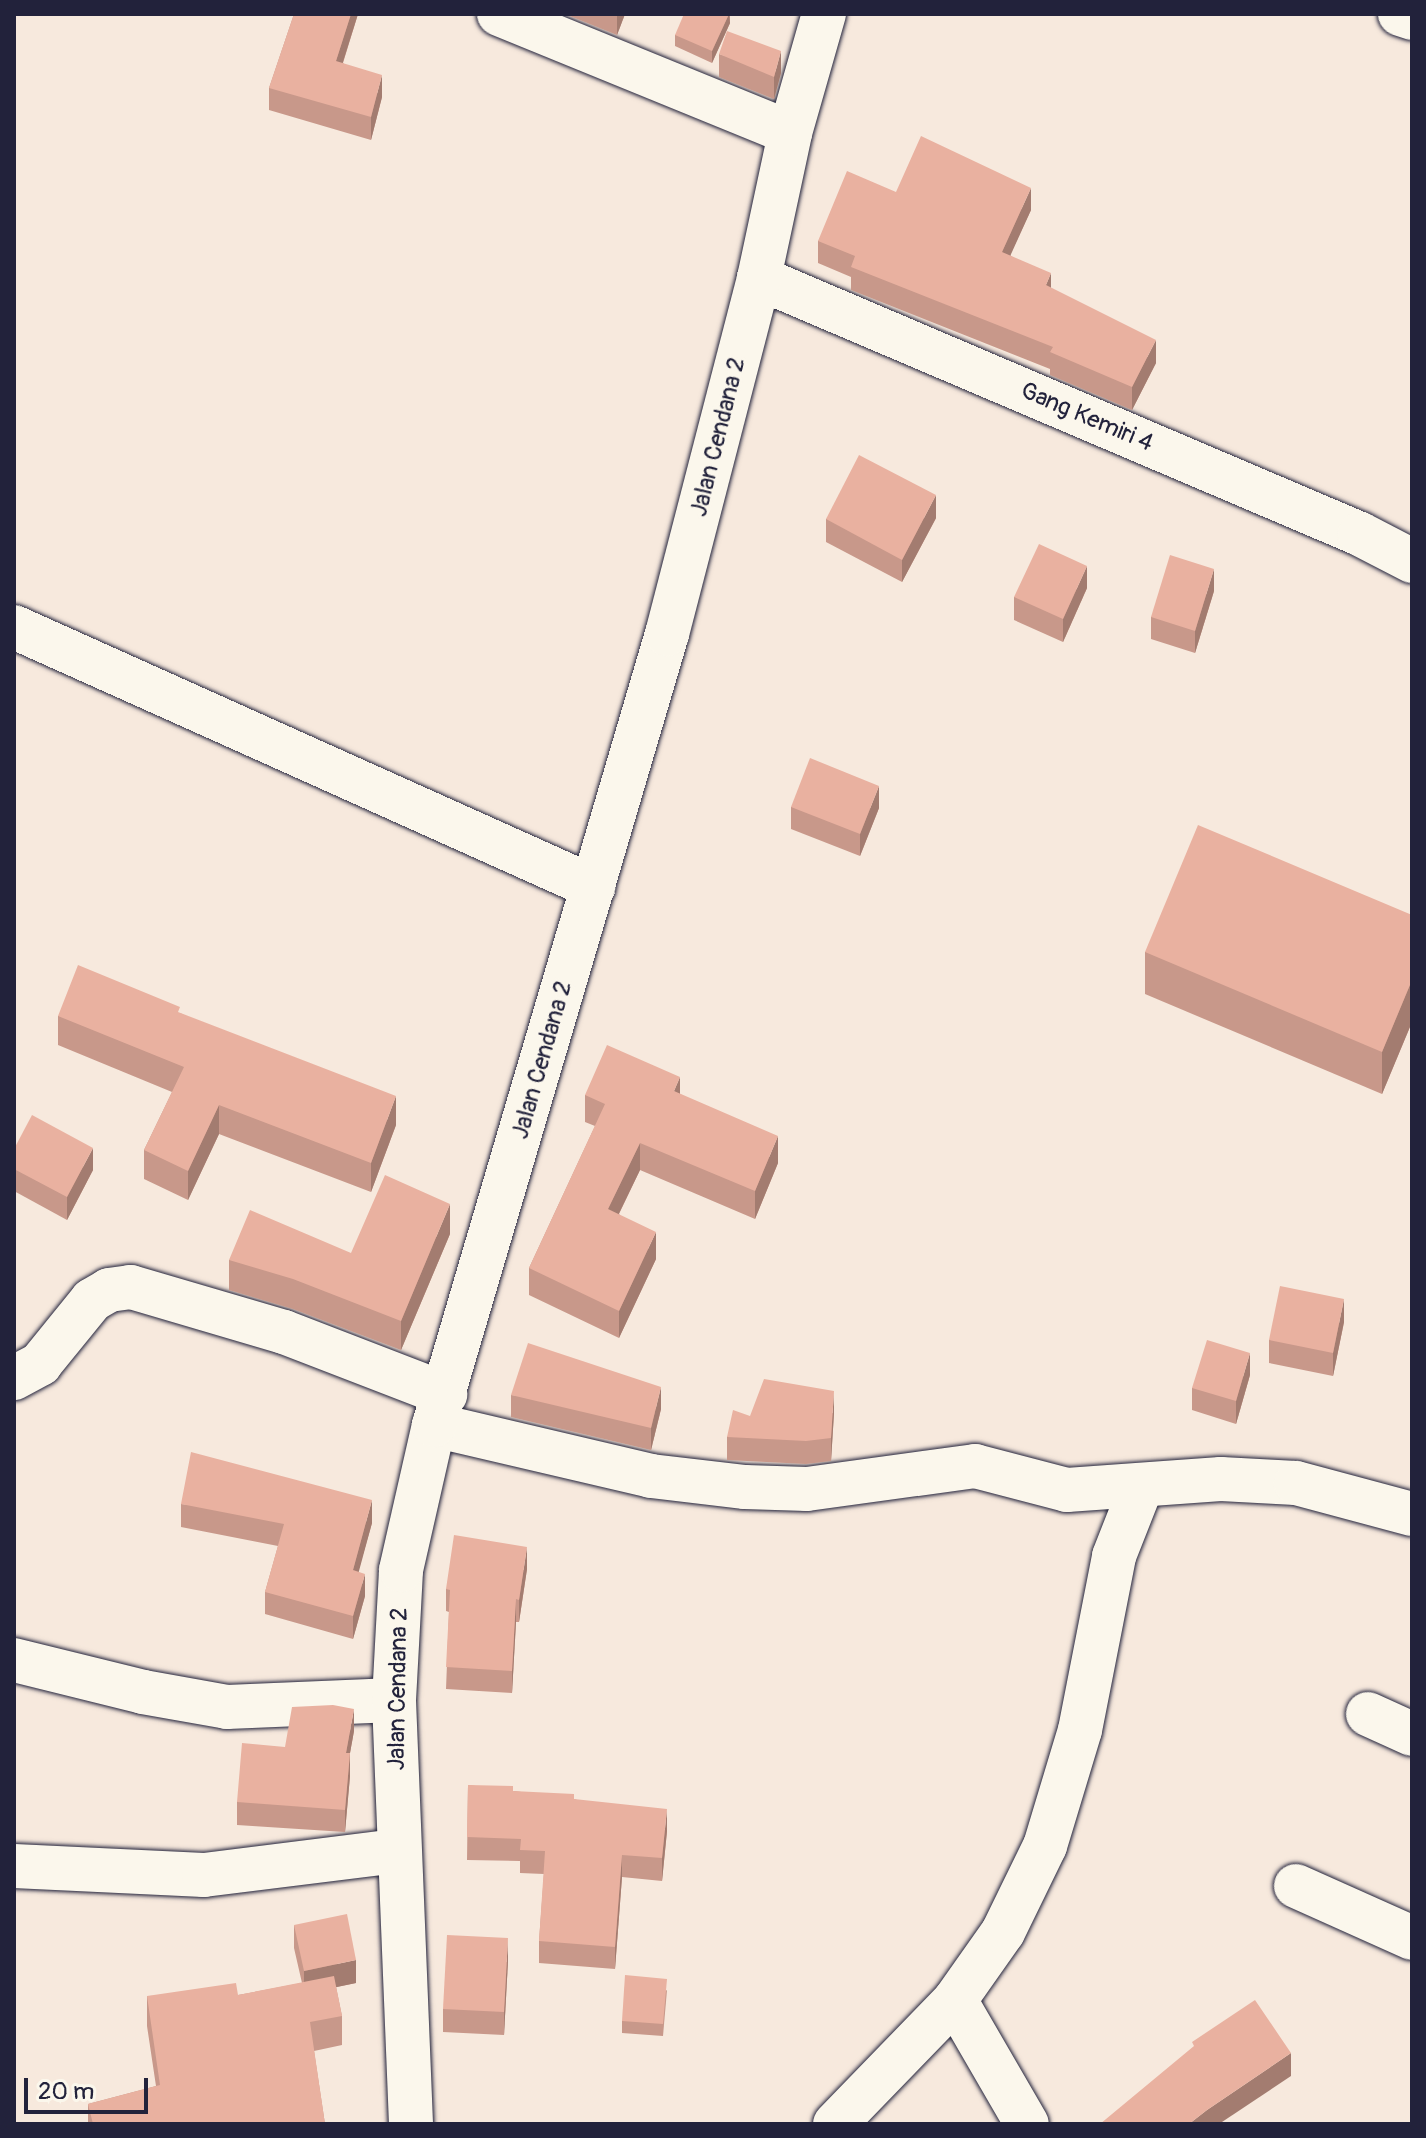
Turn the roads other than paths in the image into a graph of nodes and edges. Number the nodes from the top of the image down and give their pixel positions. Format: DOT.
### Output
graph roads {
  1 [pos="499,14"];
  2 [pos="824,14"];
  3 [pos="1400,14"];
  4 [pos="1412,18"];
  5 [pos="790,133"];
  6 [pos="759,278"];
  7 [pos="1412,561"];
  8 [pos="14,627"];
  9 [pos="593,887"];
  10 [pos="14,1378"];
  11 [pos="440,1409"];
  12 [pos="1142,1485"];
  13 [pos="1412,1514"];
  14 [pos="14,1660"];
  15 [pos="394,1700"];
  16 [pos="1368,1714"];
  17 [pos="1412,1734"];
  18 [pos="398,1851"];
  19 [pos="14,1866"];
  20 [pos="1296,1886"];
  21 [pos="1412,1938"];
  22 [pos="955,2000"];
  23 [pos="411,2124"];
  24 [pos="835,2124"];
  25 [pos="1027,2124"];
  1 -- 5 [label="street"];
  2 -- 5 [label="street, Jalan Cendana 2"];
  3 -- 4 [label="street"];
  5 -- 6 [label="street, Jalan Cendana 2"];
  6 -- 7 [label="street, Gang Kemiri 4"];
  6 -- 9 [label="street, Jalan Cendana 2"];
  8 -- 9 [label="street"];
  9 -- 11 [label="street, Jalan Cendana 2"];
  10 -- 11 [label="street"];
  11 -- 12 [label="street"];
  11 -- 15 [label="street, Jalan Cendana 2"];
  12 -- 13 [label="street"];
  12 -- 22 [label="street"];
  14 -- 15 [label="street"];
  15 -- 18 [label="street, Jalan Cendana 2"];
  16 -- 17 [label="street"];
  18 -- 19 [label="street"];
  18 -- 23 [label="street, Jalan Cendana 2"];
  20 -- 21 [label="street"];
  22 -- 24 [label="street"];
  22 -- 25 [label="street"];
}
